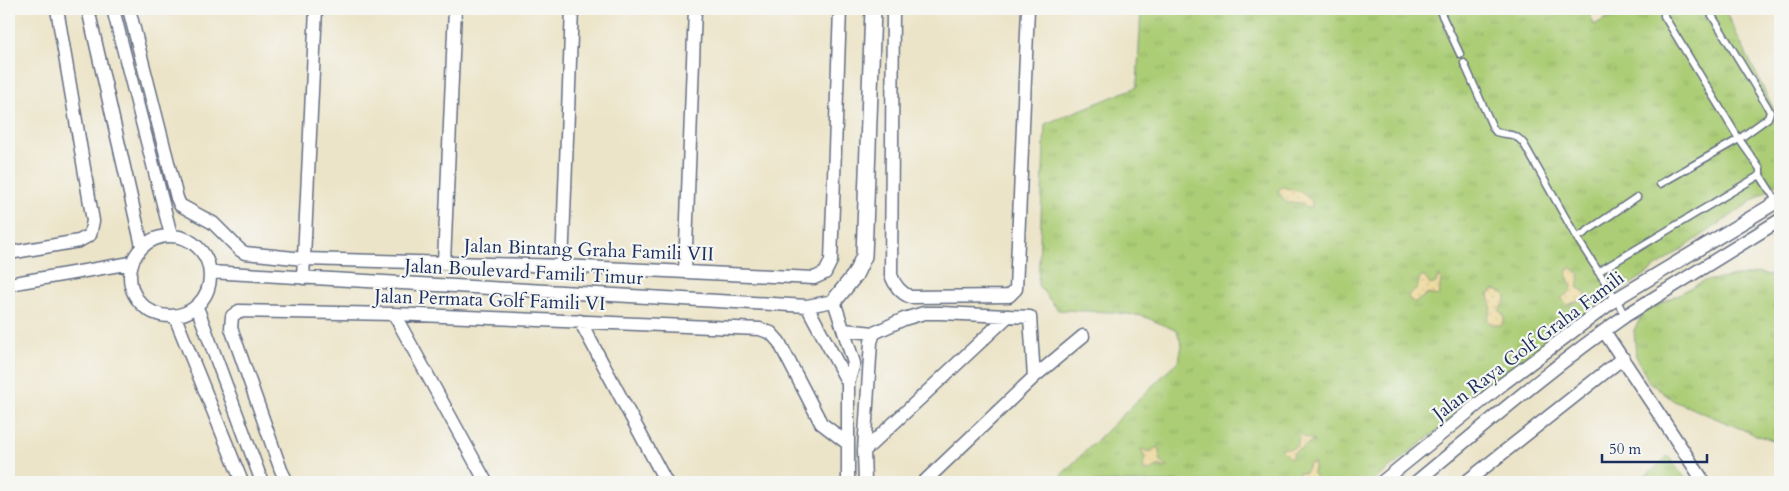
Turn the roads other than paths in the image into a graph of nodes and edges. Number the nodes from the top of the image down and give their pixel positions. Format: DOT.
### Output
graph roads {
  1 [pos="57,9"];
  2 [pos="88,9"];
  3 [pos="113,9"];
  4 [pos="129,9"];
  5 [pos="316,9"];
  6 [pos="454,9"];
  7 [pos="572,9"];
  8 [pos="695,9"];
  9 [pos="840,9"];
  10 [pos="873,9"];
  11 [pos="892,9"];
  12 [pos="1028,9"];
  13 [pos="1439,9"];
  14 [pos="1664,9"];
  15 [pos="1708,9"];
  16 [pos="1460,54"];
  17 [pos="1464,63"];
  18 [pos="1739,139"];
  19 [pos="1760,175"];
  20 [pos="1660,184"];
  21 [pos="1637,197"];
  22 [pos="1779,203"];
  23 [pos="1780,220"];
  24 [pos="170,235"];
  25 [pos="1578,238"];
  26 [pos="142,246"];
  27 [pos="9,253"];
  28 [pos="304,259"];
  29 [pos="444,262"];
  30 [pos="131,263"];
  31 [pos="562,266"];
  32 [pos="210,272"];
  33 [pos="685,272"];
  34 [pos="1598,272"];
  35 [pos="303,278"];
  36 [pos="9,284"];
  37 [pos="1616,299"];
  38 [pos="834,301"];
  39 [pos="807,306"];
  40 [pos="197,307"];
  41 [pos="394,314"];
  42 [pos="1008,316"];
  43 [pos="1625,316"];
  44 [pos="175,317"];
  45 [pos="580,322"];
  46 [pos="844,330"];
  47 [pos="1604,331"];
  48 [pos="874,333"];
  49 [pos="1083,336"];
  50 [pos="1622,358"];
  51 [pos="1034,376"];
  52 [pos="1504,382"];
  53 [pos="848,383"];
  54 [pos="1516,400"];
  55 [pos="847,443"];
  56 [pos="864,451"];
  57 [pos="242,482"];
  58 [pos="262,482"];
  59 [pos="287,482"];
  60 [pos="486,482"];
  61 [pos="666,482"];
  62 [pos="848,482"];
  63 [pos="865,482"];
  64 [pos="924,482"];
  65 [pos="1382,482"];
  66 [pos="1416,482"];
  67 [pos="1466,482"];
  68 [pos="1704,482"];
  1 -- 27 [label="street"];
  2 -- 26 [label="street"];
  3 -- 24 [label="street"];
  4 -- 28 [label="street, Jalan Bintang Graha Famili VII"];
  5 -- 28 [label="street"];
  6 -- 29 [label="street"];
  7 -- 31 [label="street"];
  8 -- 33 [label="street"];
  9 -- 33 [label="street, Jalan Bintang Graha Famili VII"];
  10 -- 38 [label="street"];
  11 -- 12 [label="street"];
  13 -- 16 [label="lane"];
  14 -- 18 [label="lane"];
  15 -- 18 [label="lane"];
  17 -- 25 [label="lane"];
  18 -- 19 [label="lane"];
  18 -- 20 [label="lane"];
  19 -- 22 [label="lane"];
  19 -- 34 [label="lane"];
  21 -- 25 [label="lane"];
  22 -- 37 [label="street, Jalan Raya Golf Graha Famili"];
  23 -- 43 [label="street, Jalan Raya Golf Graha Famili"];
  24 -- 26 [label="street"];
  24 -- 32 [label="street"];
  25 -- 34 [label="lane"];
  26 -- 30 [label="street"];
  28 -- 29 [label="street, Jalan Bintang Graha Famili VII"];
  28 -- 35 [label="street"];
  29 -- 31 [label="street, Jalan Bintang Graha Famili VII"];
  30 -- 36 [label="street"];
  30 -- 44 [label="street"];
  31 -- 33 [label="street, Jalan Bintang Graha Famili VII"];
  32 -- 35 [label="street, Jalan Boulevard Famili Timur"];
  32 -- 40 [label="street"];
  34 -- 37 [label="lane"];
  35 -- 39 [label="street, Jalan Boulevard Famili Timur"];
  37 -- 43 [label="lane"];
  37 -- 52 [label="street, Jalan Raya Golf Graha Famili"];
  38 -- 39 [label="street, Jalan Boulevard Famili Timur"];
  38 -- 46 [label="street"];
  39 -- 53 [label="street"];
  40 -- 44 [label="street"];
  40 -- 58 [label="street"];
  41 -- 45 [label="street, Jalan Permata Golf Famili VI"];
  41 -- 59 [label="street, Jalan Permata Golf Famili VI"];
  41 -- 60 [label="street"];
  42 -- 48 [label="street"];
  42 -- 51 [label="street"];
  42 -- 56 [label="street"];
  43 -- 47 [label="street, Jalan Raya Golf Graha Famili"];
  44 -- 57 [label="street"];
  45 -- 55 [label="street, Jalan Permata Golf Famili VI"];
  45 -- 61 [label="street"];
  46 -- 48 [label="street"];
  46 -- 53 [label="street"];
  47 -- 50 [label="street"];
  47 -- 54 [label="street, Jalan Raya Golf Graha Famili"];
  48 -- 56 [label="street"];
  49 -- 51 [label="street"];
  50 -- 67 [label="street"];
  50 -- 68 [label="street"];
  51 -- 64 [label="street"];
  52 -- 54 [label="street"];
  52 -- 65 [label="street, Jalan Raya Golf Graha Famili"];
  53 -- 55 [label="street"];
  54 -- 66 [label="street, Jalan Raya Golf Graha Famili"];
  55 -- 62 [label="street"];
  56 -- 63 [label="street"];
}
